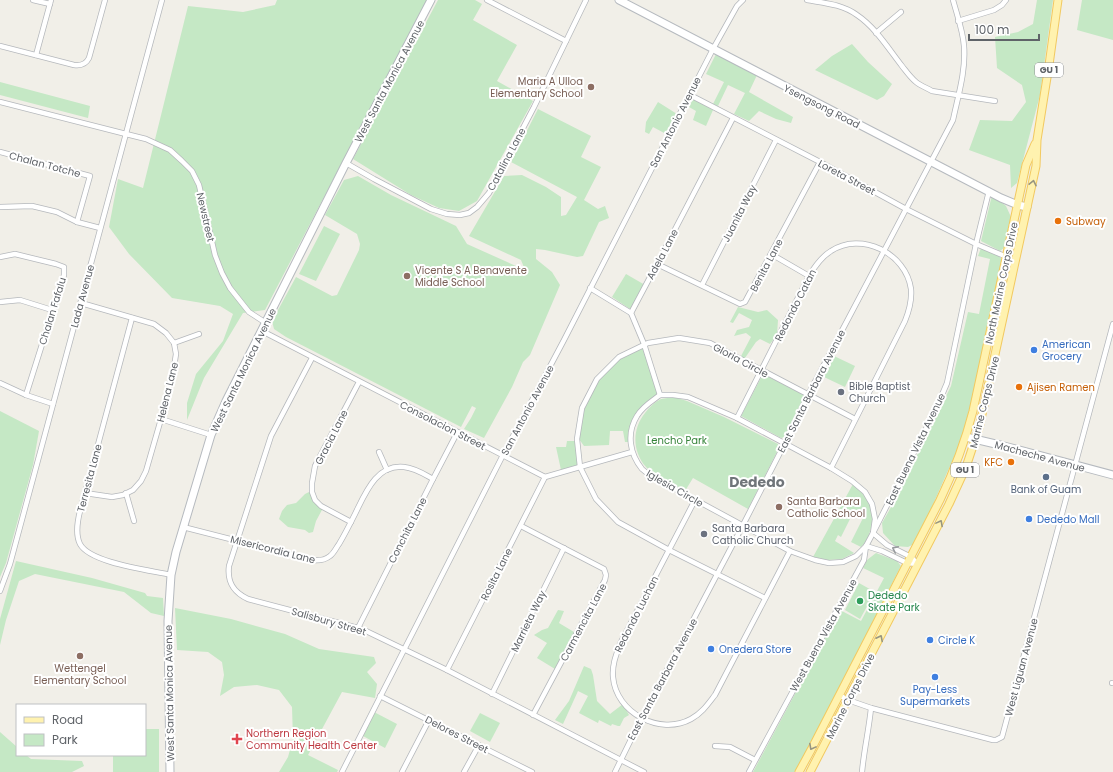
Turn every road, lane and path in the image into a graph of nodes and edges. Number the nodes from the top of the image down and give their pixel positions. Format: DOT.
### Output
graph roads {
  1 [pos="33,0"];
  2 [pos="105,0"];
  3 [pos="162,0"];
  4 [pos="431,0"];
  5 [pos="487,0"];
  6 [pos="586,0"];
  7 [pos="619,0"];
  8 [pos="743,0"];
  9 [pos="807,0"];
  10 [pos="953,0"];
  11 [pos="1006,0"];
  12 [pos="1058,0"];
  13 [pos="50,2"];
  14 [pos="901,12"];
  15 [pos="958,21"];
  16 [pos="876,32"];
  17 [pos="566,41"];
  18 [pos="0,46"];
  19 [pos="713,49"];
  20 [pos="36,55"];
  21 [pos="690,95"];
  22 [pos="958,95"];
  23 [pos="996,101"];
  24 [pos="0,102"];
  25 [pos="732,118"];
  26 [pos="126,134"];
  27 [pos="776,140"];
  28 [pos="1037,140"];
  29 [pos="0,152"];
  30 [pos="820,162"];
  31 [pos="931,162"];
  32 [pos="346,163"];
  33 [pos="989,192"];
  34 [pos="1018,205"];
  35 [pos="0,207"];
  36 [pos="1028,207"];
  37 [pos="906,209"];
  38 [pos="77,222"];
  39 [pos="100,228"];
  40 [pos="976,244"];
  41 [pos="884,250"];
  42 [pos="771,254"];
  43 [pos="0,257"];
  44 [pos="1007,257"];
  45 [pos="657,264"];
  46 [pos="809,276"];
  47 [pos="702,285"];
  48 [pos="590,288"];
  49 [pos="0,302"];
  50 [pos="81,304"];
  51 [pos="52,310"];
  52 [pos="631,313"];
  53 [pos="132,318"];
  54 [pos="266,323"];
  55 [pos="1113,324"];
  56 [pos="262,331"];
  57 [pos="199,334"];
  58 [pos="1112,334"];
  59 [pos="174,343"];
  60 [pos="644,344"];
  61 [pos="312,358"];
  62 [pos="762,371"];
  63 [pos="359,382"];
  64 [pos="0,383"];
  65 [pos="26,395"];
  66 [pos="660,395"];
  67 [pos="808,395"];
  68 [pos="53,404"];
  69 [pos="737,418"];
  70 [pos="160,419"];
  71 [pos="855,419"];
  72 [pos="457,433"];
  73 [pos="212,435"];
  74 [pos="966,437"];
  75 [pos="976,439"];
  76 [pos="785,443"];
  77 [pos="379,452"];
  78 [pos="632,452"];
  79 [pos="503,455"];
  80 [pos="1075,465"];
  81 [pos="580,467"];
  82 [pos="831,468"];
  83 [pos="387,470"];
  84 [pos="1113,475"];
  85 [pos="546,477"];
  86 [pos="432,479"];
  87 [pos="85,493"];
  88 [pos="126,493"];
  89 [pos="695,500"];
  90 [pos="134,521"];
  91 [pos="351,522"];
  92 [pos="743,525"];
  93 [pos="520,526"];
  94 [pos="183,527"];
  95 [pos="873,533"];
  96 [pos="237,540"];
  97 [pos="866,546"];
  98 [pos="564,548"];
  99 [pos="669,550"];
  100 [pos="790,550"];
  101 [pos="909,560"];
  102 [pos="918,564"];
  103 [pos="718,574"];
  104 [pos="170,575"];
  105 [pos="0,591"];
  106 [pos="765,598"];
  107 [pos="358,628"];
  108 [pos="404,650"];
  109 [pos="447,670"];
  110 [pos="492,694"];
  111 [pos="839,695"];
  112 [pos="380,696"];
  113 [pos="848,700"];
  114 [pos="871,708"];
  115 [pos="533,715"];
  116 [pos="641,719"];
  117 [pos="429,720"];
  118 [pos="479,745"];
  119 [pos="715,746"];
  120 [pos="621,760"];
  121 [pos="755,760"];
  122 [pos="170,772"];
  123 [pos="342,772"];
  124 [pos="402,772"];
  125 [pos="464,772"];
  126 [pos="532,772"];
  127 [pos="614,772"];
  128 [pos="644,772"];
  129 [pos="748,772"];
  130 [pos="799,772"];
  131 [pos="810,772"];
  132 [pos="862,772"];
  1 -- 13 [label="street"];
  2 -- 20 [label="street"];
  3 -- 26 [label="street, Lada Avenue"];
  4 -- 32 [label="main road, West Santa Monica Avenue"];
  5 -- 17 [label="street"];
  6 -- 17 [label="street, Catalina Lane"];
  7 -- 19 [label="main road, Ysengsong Road"];
  8 -- 19 [label="street, San Antonio Avenue"];
  9 -- 16 [label="street"];
  10 -- 15 [label="street, East Santa Barbara Avenue"];
  11 -- 15 [label="street"];
  12 -- 28 [label="main road, Marine Corps Drive / GU 1"];
  13 -- 20 [label="street"];
  14 -- 16 [label="street"];
  15 -- 22 [label="street, East Santa Barbara Avenue"];
  16 -- 22 [label="street"];
  17 -- 32 [label="street, Catalina Lane"];
  18 -- 20 [label="street"];
  19 -- 21 [label="street, San Antonio Avenue"];
  19 -- 31 [label="main road, Ysengsong Road"];
  21 -- 25 [label="street, Loreta Street"];
  21 -- 48 [label="street, San Antonio Avenue"];
  22 -- 23 [label="street"];
  22 -- 31 [label="street, East Santa Barbara Avenue"];
  24 -- 26 [label="street, Newstreet"];
  25 -- 27 [label="street, Loreta Street"];
  25 -- 45 [label="street, Adela Lane"];
  26 -- 39 [label="street, Lada Avenue"];
  26 -- 54 [label="street, Newstreet"];
  27 -- 30 [label="street, Loreta Street"];
  27 -- 47 [label="street, Juanita Way"];
  28 -- 34 [label="main road, North Marine Corps Drive / GU 1"];
  36 -- 28 [label="main road, Marine Corps Drive / GU 1, one-way"];
  29 -- 38 [label="street, Chalan Totche"];
  30 -- 37 [label="street, Loreta Street"];
  30 -- 42 [label="street, Benita Lane"];
  31 -- 33 [label="main road, Ysengsong Road"];
  31 -- 37 [label="street, East Santa Barbara Avenue"];
  32 -- 54 [label="main road, West Santa Monica Avenue"];
  33 -- 34 [label="main road, Ysengsong Road"];
  33 -- 40 [label="street, East Buena Vista Avenue"];
  34 -- 36 [label="main road, Ysengsong Road"];
  34 -- 44 [label="main road, North Marine Corps Drive / GU 1"];
  35 -- 38 [label="street"];
  36 -- 75 [label="main road, Marine Corps Drive / GU 1"];
  37 -- 40 [label="street, Loreta Street"];
  37 -- 41 [label="street, East Santa Barbara Avenue"];
  38 -- 39 [label="street"];
  39 -- 50 [label="street, Lada Avenue"];
  40 -- 44 [label="street, Loreta Street"];
  40 -- 95 [label="street, East Buena Vista Avenue"];
  41 -- 46 [label="street, Redondo Catan"];
  41 -- 67 [label="street, East Santa Barbara Avenue"];
  41 -- 71 [label="street, Redondo Catan"];
  42 -- 46 [label="street"];
  42 -- 47 [label="street, Benita Lane"];
  43 -- 51 [label="street, Chalan Fafalu"];
  44 -- 74 [label="main road, North Marine Corps Drive / GU 1"];
  45 -- 47 [label="street, Benita Lane"];
  45 -- 52 [label="street, Adela Lane"];
  46 -- 62 [label="street, Redondo Catan"];
  48 -- 52 [label="street"];
  48 -- 79 [label="street, San Antonio Avenue"];
  49 -- 51 [label="street"];
  50 -- 53 [label="street"];
  50 -- 68 [label="street, Lada Avenue"];
  51 -- 65 [label="street, Chalan Fafalu"];
  52 -- 60 [label="street"];
  53 -- 59 [label="street"];
  53 -- 87 [label="street, Terresita Lane"];
  54 -- 56 [label="main road, West Santa Monica Avenue"];
  55 -- 58 [label="street"];
  56 -- 61 [label="street, Consolacion Street"];
  56 -- 73 [label="main road, West Santa Monica Avenue"];
  57 -- 59 [label="street"];
  58 -- 80 [label="street"];
  59 -- 70 [label="street, Helena Lane"];
  60 -- 62 [label="street, Gloria Circle"];
  60 -- 66 [label="street"];
  60 -- 81 [label="street, Gloria Circle"];
  61 -- 63 [label="street, Consolacion Street"];
  61 -- 96 [label="street, Salisbury Street"];
  62 -- 67 [label="street, Gloria Circle"];
  62 -- 69 [label="street, Redondo Catan"];
  63 -- 72 [label="street, Consolacion Street"];
  63 -- 91 [label="street, Gracia Lane"];
  64 -- 65 [label="street"];
  65 -- 68 [label="street"];
  66 -- 69 [label="street, Iglesia Circle"];
  66 -- 78 [label="street, Iglesia Circle"];
  67 -- 71 [label="street, Gloria Circle"];
  67 -- 76 [label="street, East Santa Barbara Avenue"];
  68 -- 105 [label="street, Lada Avenue"];
  69 -- 76 [label="street, Iglesia Circle"];
  70 -- 73 [label="street"];
  70 -- 88 [label="street, Helena Lane"];
  71 -- 82 [label="street, Redondo Catan"];
  72 -- 79 [label="street, Consolacion Street"];
  72 -- 86 [label="street, Conchita Lane"];
  73 -- 94 [label="main road, West Santa Monica Avenue"];
  74 -- 75 [label="main road, Macheche Avenue"];
  74 -- 101 [label="main road, North Marine Corps Drive / GU 1"];
  75 -- 80 [label="main road, Macheche Avenue"];
  102 -- 75 [label="main road, Marine Corps Drive / GU 1, one-way"];
  76 -- 82 [label="street, Iglesia Circle"];
  76 -- 92 [label="street, East Santa Barbara Avenue"];
  77 -- 83 [label="street"];
  78 -- 81 [label="street"];
  78 -- 89 [label="street, Iglesia Circle"];
  79 -- 85 [label="street, Consolacion Street"];
  79 -- 108 [label="street, San Antonio Avenue"];
  80 -- 84 [label="main road, Macheche Avenue"];
  80 -- 114 [label="street, West Liguan Avenue"];
  81 -- 85 [label="street"];
  81 -- 99 [label="street, Gloria Circle"];
  82 -- 95 [label="street, Iglesia Circle"];
  83 -- 86 [label="street"];
  83 -- 91 [label="street, Misericordia Lane"];
  85 -- 93 [label="street, Rosita Lane"];
  86 -- 107 [label="street, Conchita Lane"];
  87 -- 88 [label="street, Helena Lane"];
  87 -- 104 [label="street, Terresita Lane"];
  88 -- 90 [label="street"];
  89 -- 92 [label="street, Iglesia Circle"];
  89 -- 99 [label="street, Redondo Luchan"];
  91 -- 96 [label="street, Misericordia Lane"];
  92 -- 100 [label="street, Iglesia Circle"];
  92 -- 103 [label="street, East Santa Barbara Avenue"];
  93 -- 98 [label="street, Carmencita Lane"];
  93 -- 109 [label="street, Rosita Lane"];
  94 -- 96 [label="street, Misericordia Lane"];
  94 -- 104 [label="main road, West Santa Monica Avenue"];
  95 -- 97 [label="street, Iglesia Circle"];
  101 -- 95 [label="street, one-way"];
  96 -- 107 [label="street, Salisbury Street"];
  97 -- 100 [label="street, Iglesia Circle"];
  97 -- 101 [label="street"];
  97 -- 121 [label="street, West Buena Vista Avenue"];
  98 -- 110 [label="street, Marrieta Way"];
  98 -- 115 [label="street, Carmencita Lane"];
  99 -- 103 [label="street, Gloria Circle"];
  99 -- 116 [label="street, Redondo Luchan"];
  100 -- 106 [label="street, Redondo Luchan"];
  101 -- 102 [label="street"];
  101 -- 111 [label="main road, North Marine Corps Drive / GU 1"];
  113 -- 102 [label="main road, Marine Corps Drive / GU 1, one-way"];
  103 -- 106 [label="street, Gloria Circle"];
  103 -- 116 [label="street, East Santa Barbara Avenue"];
  104 -- 122 [label="main road, West Santa Monica Avenue"];
  106 -- 116 [label="street, Redondo Luchan"];
  107 -- 108 [label="street, Salisbury Street"];
  108 -- 109 [label="street, Salisbury Street"];
  108 -- 112 [label="street, San Antonio Avenue"];
  109 -- 110 [label="street, Salisbury Street"];
  110 -- 115 [label="street, Salisbury Street"];
  111 -- 113 [label="street"];
  111 -- 130 [label="main road, North Marine Corps Drive / GU 1, one-way"];
  112 -- 117 [label="street, Delores Street"];
  112 -- 123 [label="street, San Antonio Avenue"];
  113 -- 114 [label="street"];
  113 -- 131 [label="main road, Marine Corps Drive / GU 1"];
  114 -- 132 [label="street"];
  115 -- 120 [label="street, Salisbury Street"];
  116 -- 120 [label="street, East Santa Barbara Avenue"];
  117 -- 118 [label="street, Delores Street"];
  117 -- 124 [label="street"];
  118 -- 125 [label="street"];
  118 -- 126 [label="street, Delores Street"];
  119 -- 121 [label="street"];
  120 -- 127 [label="street, East Santa Barbara Avenue"];
  120 -- 128 [label="street, Salisbury Street"];
  121 -- 129 [label="street, West Buena Vista Avenue"];
}
